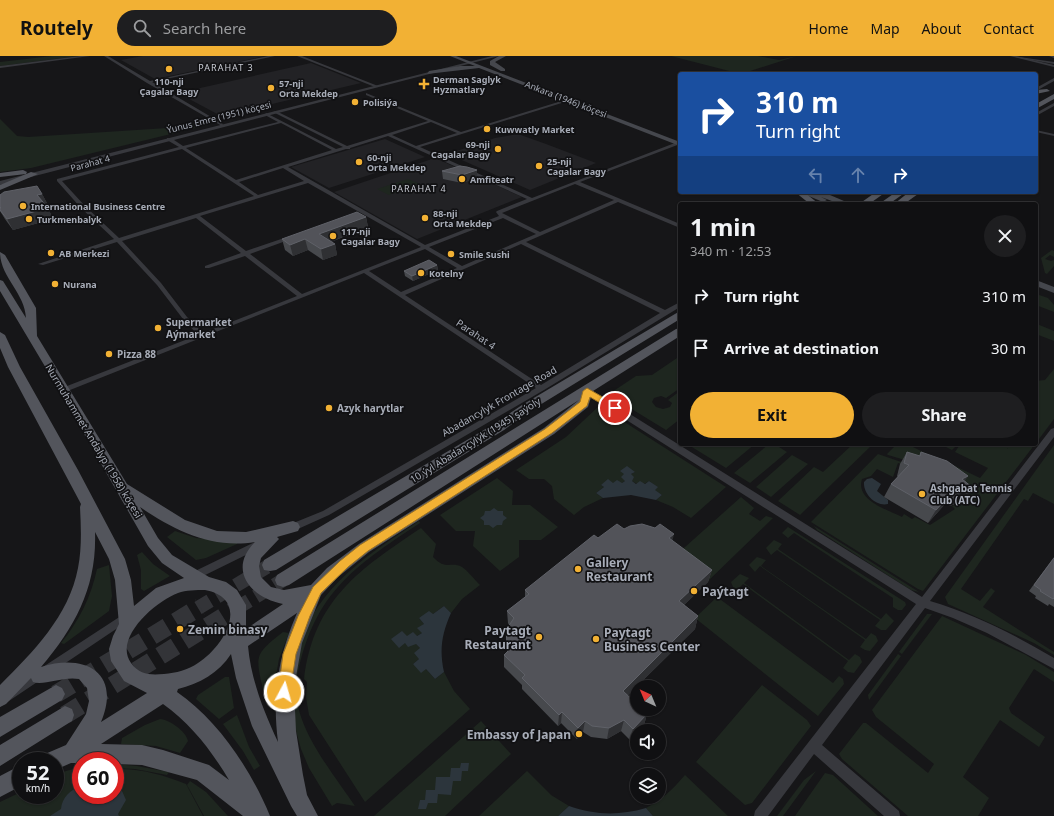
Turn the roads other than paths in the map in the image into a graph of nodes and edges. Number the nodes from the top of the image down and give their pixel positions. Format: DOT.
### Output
graph roads {
  1 [pos="88,56"];
  2 [pos="106,56"];
  3 [pos="273,56"];
  4 [pos="299,56"];
  5 [pos="448,56"];
  6 [pos="452,56"];
  7 [pos="461,56"];
  8 [pos="470,56"];
  9 [pos="485,56"];
  10 [pos="497,56"];
  11 [pos="504,56"];
  12 [pos="1014,56"];
  13 [pos="1020,56"];
  14 [pos="1051,56"];
  15 [pos="1054,57"];
  16 [pos="474,62"];
  17 [pos="1054,64"];
  18 [pos="0,67"];
  19 [pos="501,72"];
  20 [pos="429,73"];
  21 [pos="1054,80"];
  22 [pos="148,82"];
  23 [pos="376,86"];
  24 [pos="1050,87"];
  25 [pos="1038,90"];
  26 [pos="367,94"];
  27 [pos="1038,96"];
  28 [pos="1054,96"];
  29 [pos="567,100"];
  30 [pos="1054,104"];
  31 [pos="1038,106"];
  32 [pos="275,112"];
  33 [pos="266,114"];
  34 [pos="1038,114"];
  35 [pos="431,121"];
  36 [pos="281,122"];
  37 [pos="222,125"];
  38 [pos="1038,131"];
  39 [pos="460,133"];
  40 [pos="389,135"];
  41 [pos="1054,135"];
  42 [pos="169,138"];
  43 [pos="678,142"];
  44 [pos="678,142"];
  45 [pos="678,142"];
  46 [pos="416,147"];
  47 [pos="183,148"];
  48 [pos="348,148"];
  49 [pos="337,151"];
  50 [pos="284,167"];
  51 [pos="32,172"];
  52 [pos="0,175"];
  53 [pos="0,178"];
  54 [pos="308,181"];
  55 [pos="235,182"];
  56 [pos="0,183"];
  57 [pos="577,183"];
  58 [pos="0,188"];
  59 [pos="802,194"];
  60 [pos="808,194"];
  61 [pos="821,194"];
  62 [pos="879,194"];
  63 [pos="899,194"];
  64 [pos="913,194"];
  65 [pos="258,197"];
  66 [pos="531,199"];
  67 [pos="618,200"];
  68 [pos="812,202"];
  69 [pos="829,202"];
  70 [pos="842,202"];
  71 [pos="866,202"];
  72 [pos="886,202"];
  73 [pos="901,202"];
  74 [pos="362,212"];
  75 [pos="354,214"];
  76 [pos="197,216"];
  77 [pos="503,216"];
  78 [pos="678,225"];
  79 [pos="540,234"];
  80 [pos="297,235"];
  81 [pos="118,240"];
  82 [pos="522,242"];
  83 [pos="424,248"];
  84 [pos="246,253"];
  85 [pos="0,255"];
  86 [pos="41,264"];
  87 [pos="206,267"];
  88 [pos="462,268"];
  89 [pos="364,271"];
  90 [pos="1038,277"];
  91 [pos="0,282"];
  92 [pos="1054,283"];
  93 [pos="1038,284"];
  94 [pos="1054,290"];
  95 [pos="400,295"];
  96 [pos="301,296"];
  97 [pos="678,305"];
  98 [pos="665,313"];
  99 [pos="678,315"];
  100 [pos="678,332"];
  101 [pos="0,335"];
  102 [pos="202,335"];
  103 [pos="34,339"];
  104 [pos="3,345"];
  105 [pos="585,373"];
  106 [pos="541,388"];
  107 [pos="65,390"];
  108 [pos="587,391"];
  109 [pos="526,408"];
  110 [pos="1054,431"];
  111 [pos="123,488"];
  112 [pos="87,503"];
  113 [pos="293,528"];
  114 [pos="271,539"];
  115 [pos="270,565"];
  116 [pos="200,580"];
  117 [pos="283,580"];
  118 [pos="317,590"];
  119 [pos="923,603"];
  120 [pos="127,620"];
  121 [pos="233,641"];
  122 [pos="1054,664"];
  123 [pos="39,676"];
  124 [pos="156,688"];
  125 [pos="56,694"];
  126 [pos="0,698"];
  127 [pos="0,702"];
  128 [pos="65,714"];
  129 [pos="0,728"];
  130 [pos="814,746"];
  131 [pos="70,753"];
  132 [pos="0,756"];
  133 [pos="64,756"];
  134 [pos="12,780"];
  135 [pos="0,787"];
  136 [pos="298,799"];
  137 [pos="260,816"];
  138 [pos="308,816"];
  139 [pos="760,816"];
  140 [pos="894,816"];
  1 -- 18 [label="street"];
  2 -- 22 [label="street"];
  3 -- 22 [label="street"];
  4 -- 23 [label="street"];
  5 -- 20 [label="main road"];
  6 -- 16 [label="main road, Ankara (1946) köçesi"];
  7 -- 16 [label="main road, Ankara (1946) köçesi"];
  8 -- 9 [label="main road"];
  10 -- 16 [label="street, Ýunus Emre (1951) köçesi"];
  11 -- 19 [label="main road"];
  12 -- 17 [label="street"];
  13 -- 17 [label="street"];
  14 -- 15 [label="street"];
  16 -- 19 [label="main road, Ankara (1946) köçesi"];
  16 -- 20 [label="street, Ýunus Emre (1951) köçesi"];
  19 -- 20 [label="main road"];
  19 -- 29 [label="main road, Ankara (1946) köçesi"];
  19 -- 43 [label="main road, Ankara (1946) köçesi"];
  20 -- 23 [label="street, Ýunus Emre (1951) köçesi"];
  21 -- 24 [label="street"];
  22 -- 37 [label="street"];
  23 -- 32 [label="street, Ýunus Emre (1951) köçesi"];
  24 -- 25 [label="main road"];
  24 -- 27 [label="main road"];
  26 -- 35 [label="street"];
  28 -- 31 [label="main road"];
  29 -- 39 [label="street"];
  29 -- 44 [label="main road, Ankara (1946) köçesi"];
  30 -- 34 [label="street"];
  32 -- 33 [label="street, Ýunus Emre (1951) köçesi"];
  32 -- 48 [label="street"];
  33 -- 36 [label="street"];
  33 -- 37 [label="street, Ýunus Emre (1951) köçesi"];
  35 -- 39 [label="street"];
  35 -- 40 [label="street"];
  36 -- 47 [label="street"];
  36 -- 49 [label="street"];
  37 -- 42 [label="street, Ýunus Emre (1951) köçesi"];
  38 -- 41 [label="street"];
  39 -- 46 [label="street"];
  40 -- 46 [label="street"];
  40 -- 48 [label="street"];
  42 -- 47 [label="street"];
  42 -- 51 [label="street, Ýunus Emre (1951) köçesi"];
  45 -- 57 [label="street"];
  46 -- 66 [label="street"];
  47 -- 55 [label="street"];
  47 -- 81 [label="street, Parahat 4"];
  48 -- 49 [label="street"];
  49 -- 50 [label="street"];
  50 -- 54 [label="street"];
  50 -- 55 [label="street"];
  51 -- 52 [label="main road"];
  51 -- 53 [label="street, Ýunus Emre (1951) köçesi"];
  51 -- 56 [label="street, Ýunus Emre (1951) köçesi"];
  51 -- 58 [label="main road"];
  54 -- 65 [label="street"];
  54 -- 74 [label="street"];
  55 -- 65 [label="street"];
  57 -- 66 [label="street"];
  57 -- 67 [label="street"];
  59 -- 68 [label="main road"];
  60 -- 69 [label="main road"];
  61 -- 70 [label="main road"];
  62 -- 71 [label="main road"];
  63 -- 72 [label="main road"];
  64 -- 73 [label="main road"];
  65 -- 76 [label="street"];
  66 -- 77 [label="street"];
  67 -- 78 [label="street"];
  67 -- 79 [label="street"];
  74 -- 75 [label="street"];
  74 -- 83 [label="street"];
  76 -- 81 [label="street"];
  76 -- 84 [label="street"];
  77 -- 79 [label="street"];
  77 -- 83 [label="street"];
  79 -- 82 [label="street"];
  80 -- 84 [label="street"];
  81 -- 86 [label="street"];
  81 -- 102 [label="street, Parahat 4"];
  82 -- 88 [label="street"];
  82 -- 98 [label="street"];
  83 -- 88 [label="street"];
  83 -- 89 [label="street"];
  84 -- 87 [label="street"];
  84 -- 96 [label="street"];
  85 -- 103 [label="main road"];
  88 -- 95 [label="street"];
  89 -- 95 [label="street, Parahat 4"];
  89 -- 96 [label="street"];
  90 -- 92 [label="main road"];
  91 -- 103 [label="main road, Nurmuhammet Andalyp (1958) köçesi"];
  93 -- 94 [label="main road"];
  95 -- 106 [label="street, Parahat 4"];
  96 -- 102 [label="street"];
  97 -- 98 [label="street, Abadancylyk Frontage Road"];
  98 -- 106 [label="street, Abadancylyk Frontage Road"];
  99 -- 105 [label="main road, 10 ýyl Abadançylyk (1945) şaýoly"];
  100 -- 108 [label="main road, 10 ýyl Abadançylyk (1945) şaýoly"];
  101 -- 104 [label="main road"];
  102 -- 107 [label="street"];
  103 -- 107 [label="main road, Nurmuhammet Andalyp (1958) köçesi"];
  104 -- 112 [label="main road"];
  105 -- 106 [label="main road"];
  105 -- 109 [label="main road, 10 ýyl Abadançylyk (1945) şaýoly"];
  106 -- 109 [label="main road"];
  106 -- 113 [label="street, Abadancylyk Frontage Road"];
  107 -- 111 [label="main road, Nurmuhammet Andalyp (1958) köçesi"];
  108 -- 117 [label="main road, 10 ýyl Abadançylyk (1945) şaýoly"];
  108 -- 118 [label="main road"];
  108 -- 119 [label="street"];
  109 -- 115 [label="main road, 10 ýyl Abadançylyk (1945) şaýoly"];
  110 -- 119 [label="street"];
  111 -- 113 [label="main road"];
  111 -- 116 [label="main road, Nurmuhammet Andalyp (1958) köçesi"];
  112 -- 120 [label="main road"];
  112 -- 126 [label="main road"];
  113 -- 114 [label="street"];
  114 -- 116 [label="street"];
  114 -- 118 [label="main road"];
  116 -- 120 [label="main road"];
  116 -- 121 [label="main road"];
  118 -- 121 [label="main road"];
  118 -- 136 [label="main road"];
  119 -- 122 [label="street"];
  119 -- 130 [label="street"];
  120 -- 123 [label="street"];
  120 -- 124 [label="main road"];
  121 -- 124 [label="main road"];
  121 -- 136 [label="main road"];
  123 -- 127 [label="street"];
  123 -- 131 [label="main road"];
  124 -- 131 [label="main road"];
  124 -- 137 [label="main road"];
  125 -- 129 [label="main road"];
  128 -- 132 [label="main road"];
  130 -- 139 [label="street"];
  130 -- 140 [label="street"];
  131 -- 133 [label="main road"];
  131 -- 137 [label="main road"];
  134 -- 135 [label="main road"];
  136 -- 138 [label="main road"];
}
